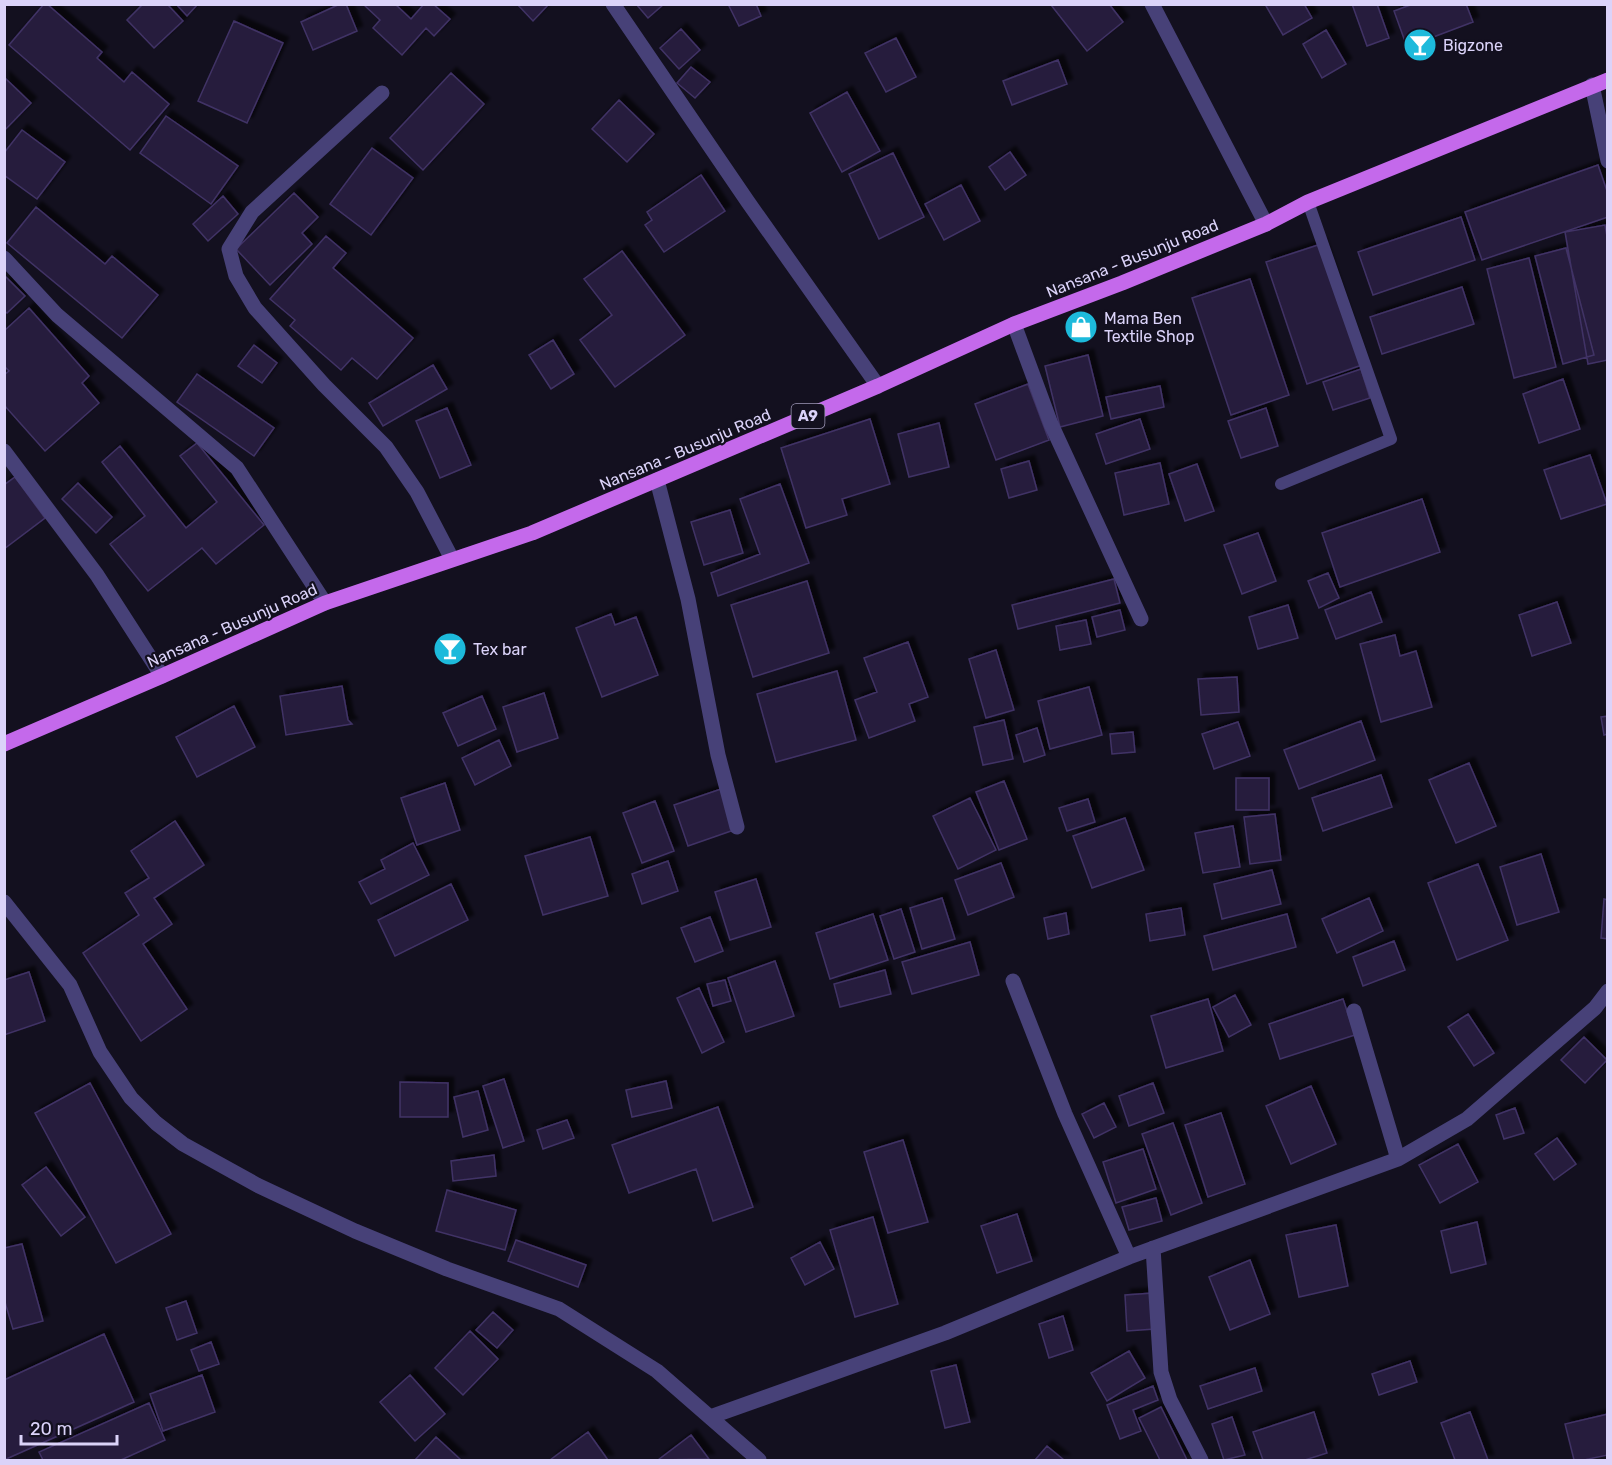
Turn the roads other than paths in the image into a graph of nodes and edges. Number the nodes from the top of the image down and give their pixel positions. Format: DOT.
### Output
graph roads {
  1 [pos="613,4"];
  2 [pos="1152,4"];
  3 [pos="1608,80"];
  4 [pos="1592,85"];
  5 [pos="382,93"];
  6 [pos="1608,161"];
  7 [pos="1308,202"];
  8 [pos="1266,224"];
  9 [pos="4,258"];
  10 [pos="1014,324"];
  11 [pos="878,386"];
  12 [pos="4,451"];
  13 [pos="657,480"];
  14 [pos="1281,484"];
  15 [pos="452,559"];
  16 [pos="325,603"];
  17 [pos="1141,619"];
  18 [pos="162,676"];
  19 [pos="4,744"];
  20 [pos="737,827"];
  21 [pos="4,902"];
  22 [pos="1013,981"];
  23 [pos="1608,991"];
  24 [pos="1354,1011"];
  25 [pos="1398,1159"];
  26 [pos="1153,1248"];
  27 [pos="1130,1257"];
  28 [pos="710,1417"];
  29 [pos="759,1461"];
  30 [pos="1201,1461"];
  1 -- 11 [label="street"];
  2 -- 8 [label="street"];
  3 -- 4 [label="main road, Nansana - Busunju Road / A9"];
  4 -- 6 [label="street"];
  4 -- 7 [label="main road, Nansana - Busunju Road / A9"];
  5 -- 15 [label="street"];
  7 -- 8 [label="main road, Nansana - Busunju Road / A9"];
  7 -- 14 [label="lane"];
  8 -- 10 [label="main road, Nansana - Busunju Road / A9"];
  9 -- 16 [label="street"];
  10 -- 11 [label="main road, Nansana - Busunju Road / A9"];
  10 -- 17 [label="street"];
  11 -- 13 [label="main road, Nansana - Busunju Road / A9"];
  12 -- 18 [label="street"];
  13 -- 15 [label="main road, Nansana - Busunju Road / A9"];
  13 -- 20 [label="street"];
  15 -- 16 [label="main road, Nansana - Busunju Road / A9"];
  16 -- 18 [label="main road, Nansana - Busunju Road / A9"];
  18 -- 19 [label="main road, Nansana - Busunju Road / A9"];
  21 -- 28 [label="street"];
  22 -- 27 [label="street"];
  23 -- 25 [label="street"];
  24 -- 25 [label="street"];
  25 -- 26 [label="street"];
  26 -- 27 [label="street"];
  26 -- 30 [label="street"];
  27 -- 28 [label="street"];
  28 -- 29 [label="street"];
}
